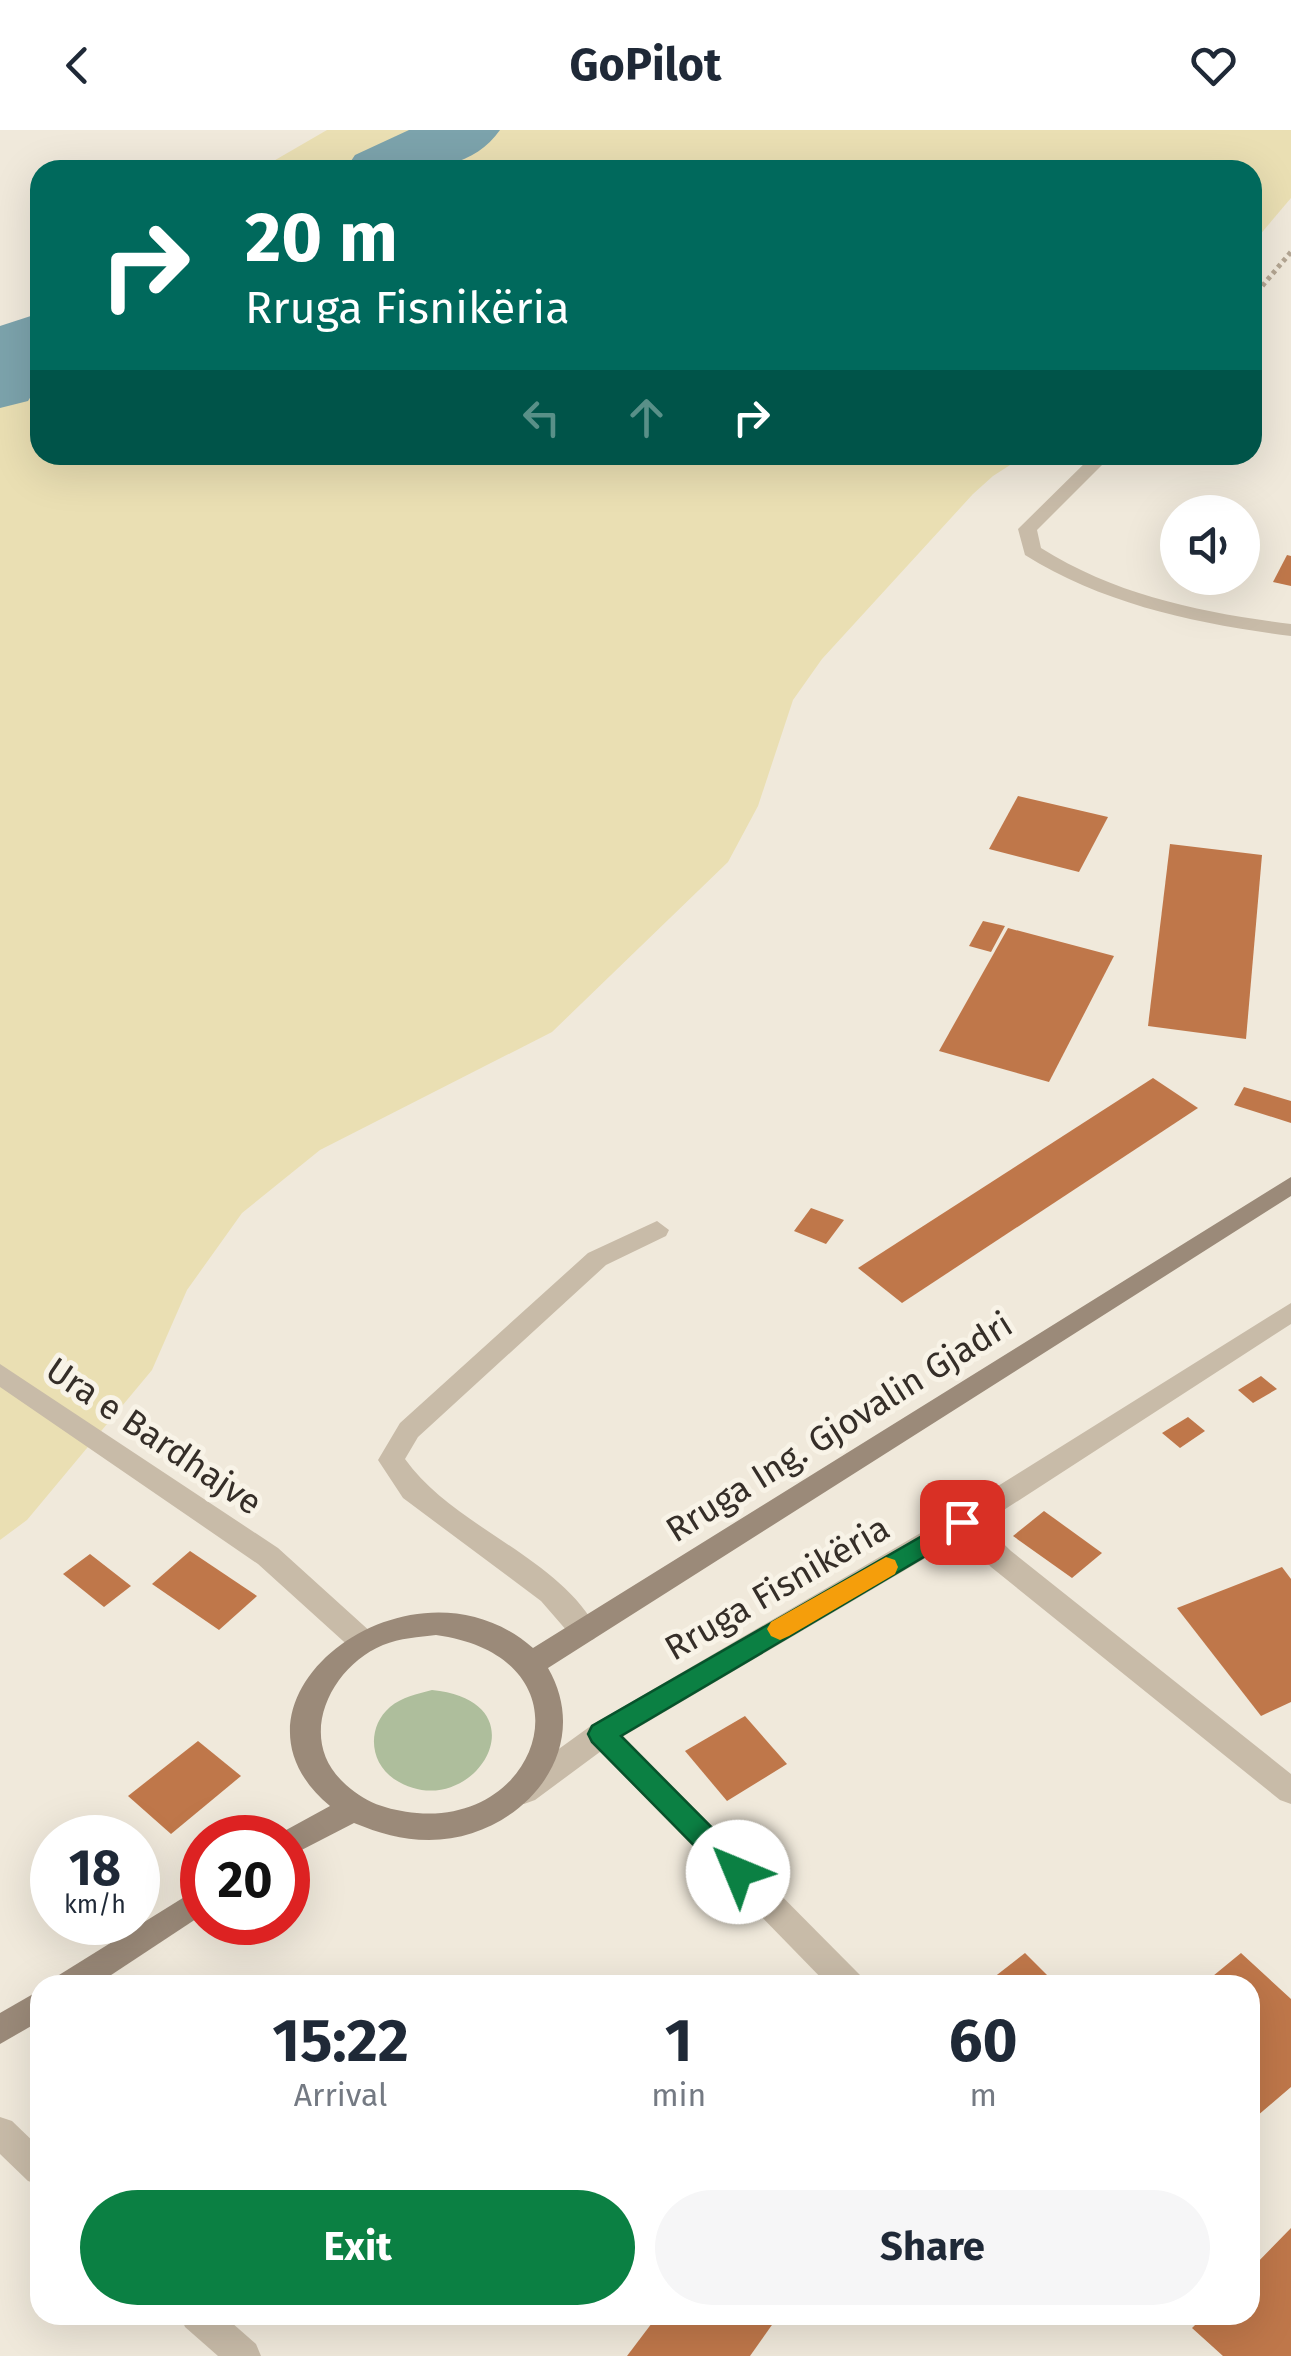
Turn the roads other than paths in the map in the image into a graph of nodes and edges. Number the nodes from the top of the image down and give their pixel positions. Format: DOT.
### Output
graph roads {
  1 [pos="1093,465"];
  2 [pos="1291,630"];
  3 [pos="1291,1185"];
  4 [pos="656,1230"];
  5 [pos="1291,1312"];
  6 [pos="0,1374"];
  7 [pos="962,1522"];
  8 [pos="584,1631"];
  9 [pos="363,1642"];
  10 [pos="530,1664"];
  11 [pos="602,1734"];
  12 [pos="1291,1791"];
  13 [pos="507,1804"];
  14 [pos="350,1810"];
  15 [pos="310,1832"];
  16 [pos="180,1913"];
  17 [pos="85,1975"];
  18 [pos="839,1975"];
  19 [pos="30,2010"];
  20 [pos="0,2030"];
  21 [pos="0,2132"];
  22 [pos="30,2160"];
  23 [pos="208,2325"];
  24 [pos="244,2356"];
  1 -- 2 [label="street"];
  3 -- 8 [label="main road, Rruga Ing. Gjovalin Gjadri"];
  4 -- 8 [label="street"];
  5 -- 7 [label="street, Rruga Fisnikëria"];
  6 -- 9 [label="street, Ura e Bardhajve"];
  7 -- 11 [label="street, Rruga Fisnikëria"];
  7 -- 12 [label="street"];
  8 -- 10 [label="main road, Rruga Ing. Gjovalin Gjadri"];
  9 -- 10 [label="main road"];
  9 -- 14 [label="main road"];
  10 -- 13 [label="main road"];
  11 -- 13 [label="street, Rruga Fisnikëria"];
  11 -- 18 [label="street"];
  13 -- 14 [label="main road"];
  14 -- 15 [label="main road"];
  16 -- 17 [label="main road"];
  19 -- 20 [label="main road"];
  21 -- 22 [label="street"];
  23 -- 24 [label="street"];
}
